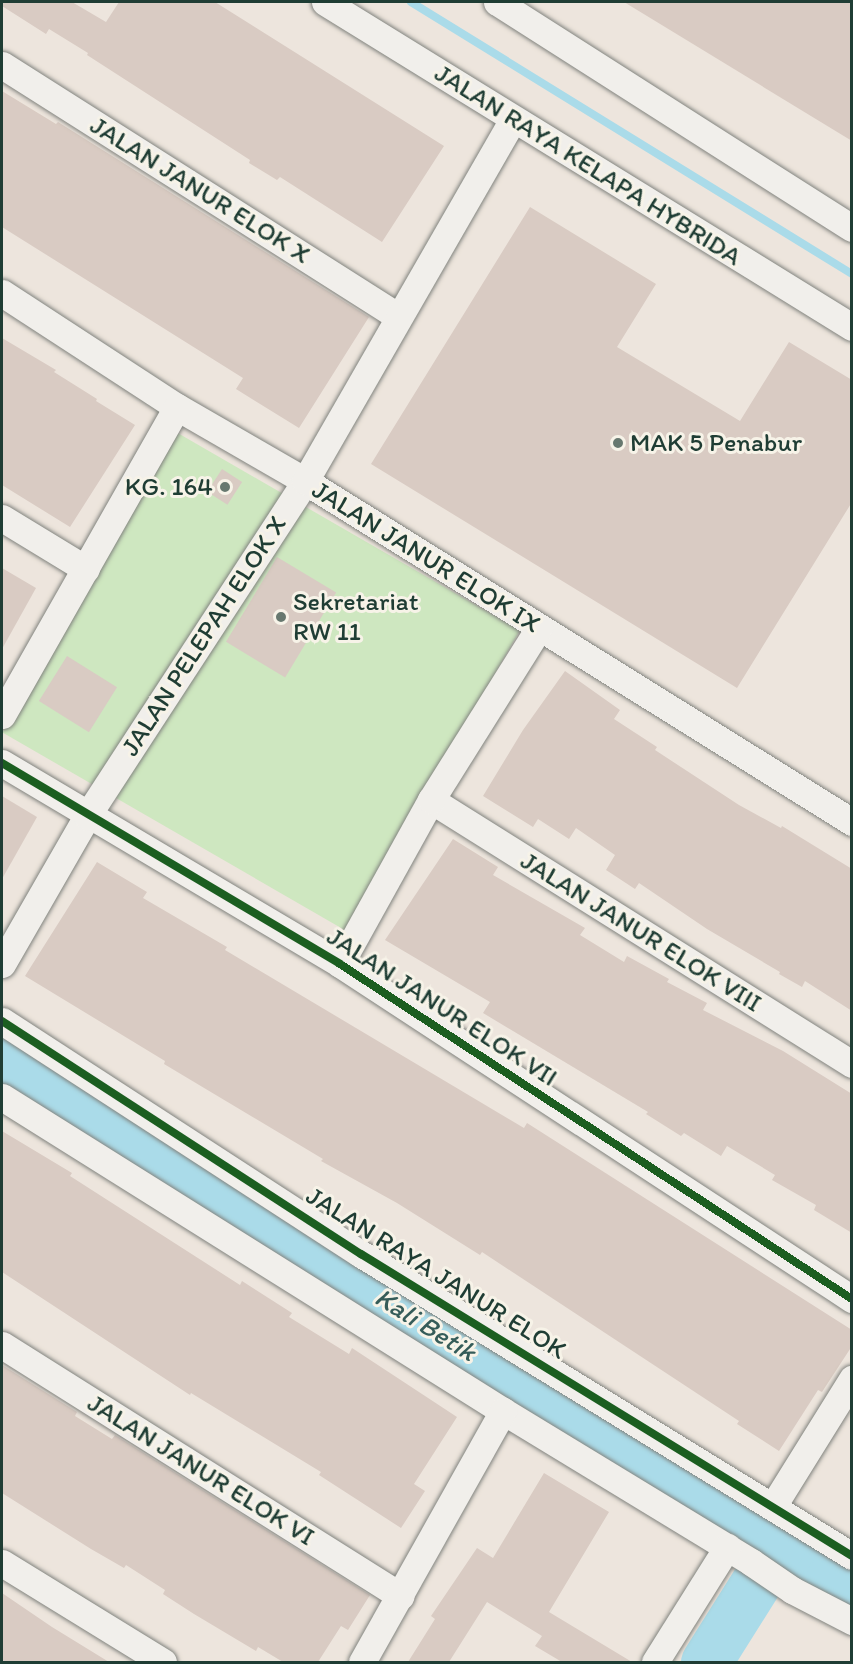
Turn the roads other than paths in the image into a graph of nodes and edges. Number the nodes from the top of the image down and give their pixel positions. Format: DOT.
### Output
graph roads {
  1 [pos="325,2"];
  2 [pos="496,2"];
  3 [pos="2,65"];
  4 [pos="513,120"];
  5 [pos="852,228"];
  6 [pos="2,293"];
  7 [pos="398,316"];
  8 [pos="852,327"];
  9 [pos="177,407"];
  10 [pos="304,481"];
  11 [pos="2,518"];
  12 [pos="86,569"];
  13 [pos="539,628"];
  14 [pos="2,715"];
  15 [pos="2,763"];
  16 [pos="431,800"];
  17 [pos="87,816"];
  18 [pos="852,822"];
  19 [pos="2,964"];
  20 [pos="340,964"];
  21 [pos="2,1021"];
  22 [pos="852,1064"];
  23 [pos="2,1097"];
  24 [pos="852,1299"];
  25 [pos="2,1345"];
  26 [pos="852,1379"];
  27 [pos="503,1411"];
  28 [pos="773,1506"];
  29 [pos="731,1549"];
  30 [pos="852,1556"];
  31 [pos="2,1563"];
  32 [pos="401,1596"];
  33 [pos="852,1621"];
  34 [pos="163,1662"];
  35 [pos="362,1662"];
  36 [pos="655,1662"];
  1 -- 4 [label="street, JALAN RAYA KELAPA HYBRIDA"];
  2 -- 5 [label="street"];
  3 -- 7 [label="street, JALAN JANUR ELOK X"];
  4 -- 7 [label="street, JALAN PELEPAH ELOK X"];
  4 -- 8 [label="street, JALAN RAYA KELAPA HYBRIDA"];
  6 -- 9 [label="street, JALAN JANUR ELOK IX"];
  7 -- 10 [label="street, JALAN PELEPAH ELOK X"];
  9 -- 10 [label="street, JALAN JANUR ELOK IX"];
  9 -- 12 [label="street"];
  10 -- 13 [label="street, JALAN JANUR ELOK IX"];
  10 -- 17 [label="street, JALAN PELEPAH ELOK X"];
  11 -- 12 [label="street"];
  12 -- 14 [label="street"];
  13 -- 16 [label="street"];
  13 -- 18 [label="street, JALAN JANUR ELOK IX"];
  15 -- 17 [label="street, JALAN JANUR ELOK VII"];
  16 -- 20 [label="street"];
  16 -- 22 [label="street, JALAN JANUR ELOK VIII"];
  17 -- 19 [label="street, JALAN PELEPAH ELOK X"];
  17 -- 20 [label="street, JALAN JANUR ELOK VII"];
  20 -- 24 [label="street, JALAN JANUR ELOK VII"];
  21 -- 28 [label="street, JALAN RAYA JANUR ELOK"];
  23 -- 27 [label="street"];
  25 -- 32 [label="street, JALAN JANUR ELOK VI"];
  26 -- 28 [label="street"];
  27 -- 29 [label="street"];
  27 -- 32 [label="street"];
  28 -- 30 [label="street, JALAN RAYA JANUR ELOK"];
  29 -- 33 [label="street"];
  29 -- 36 [label="street"];
  31 -- 34 [label="street"];
  32 -- 35 [label="street"];
}
